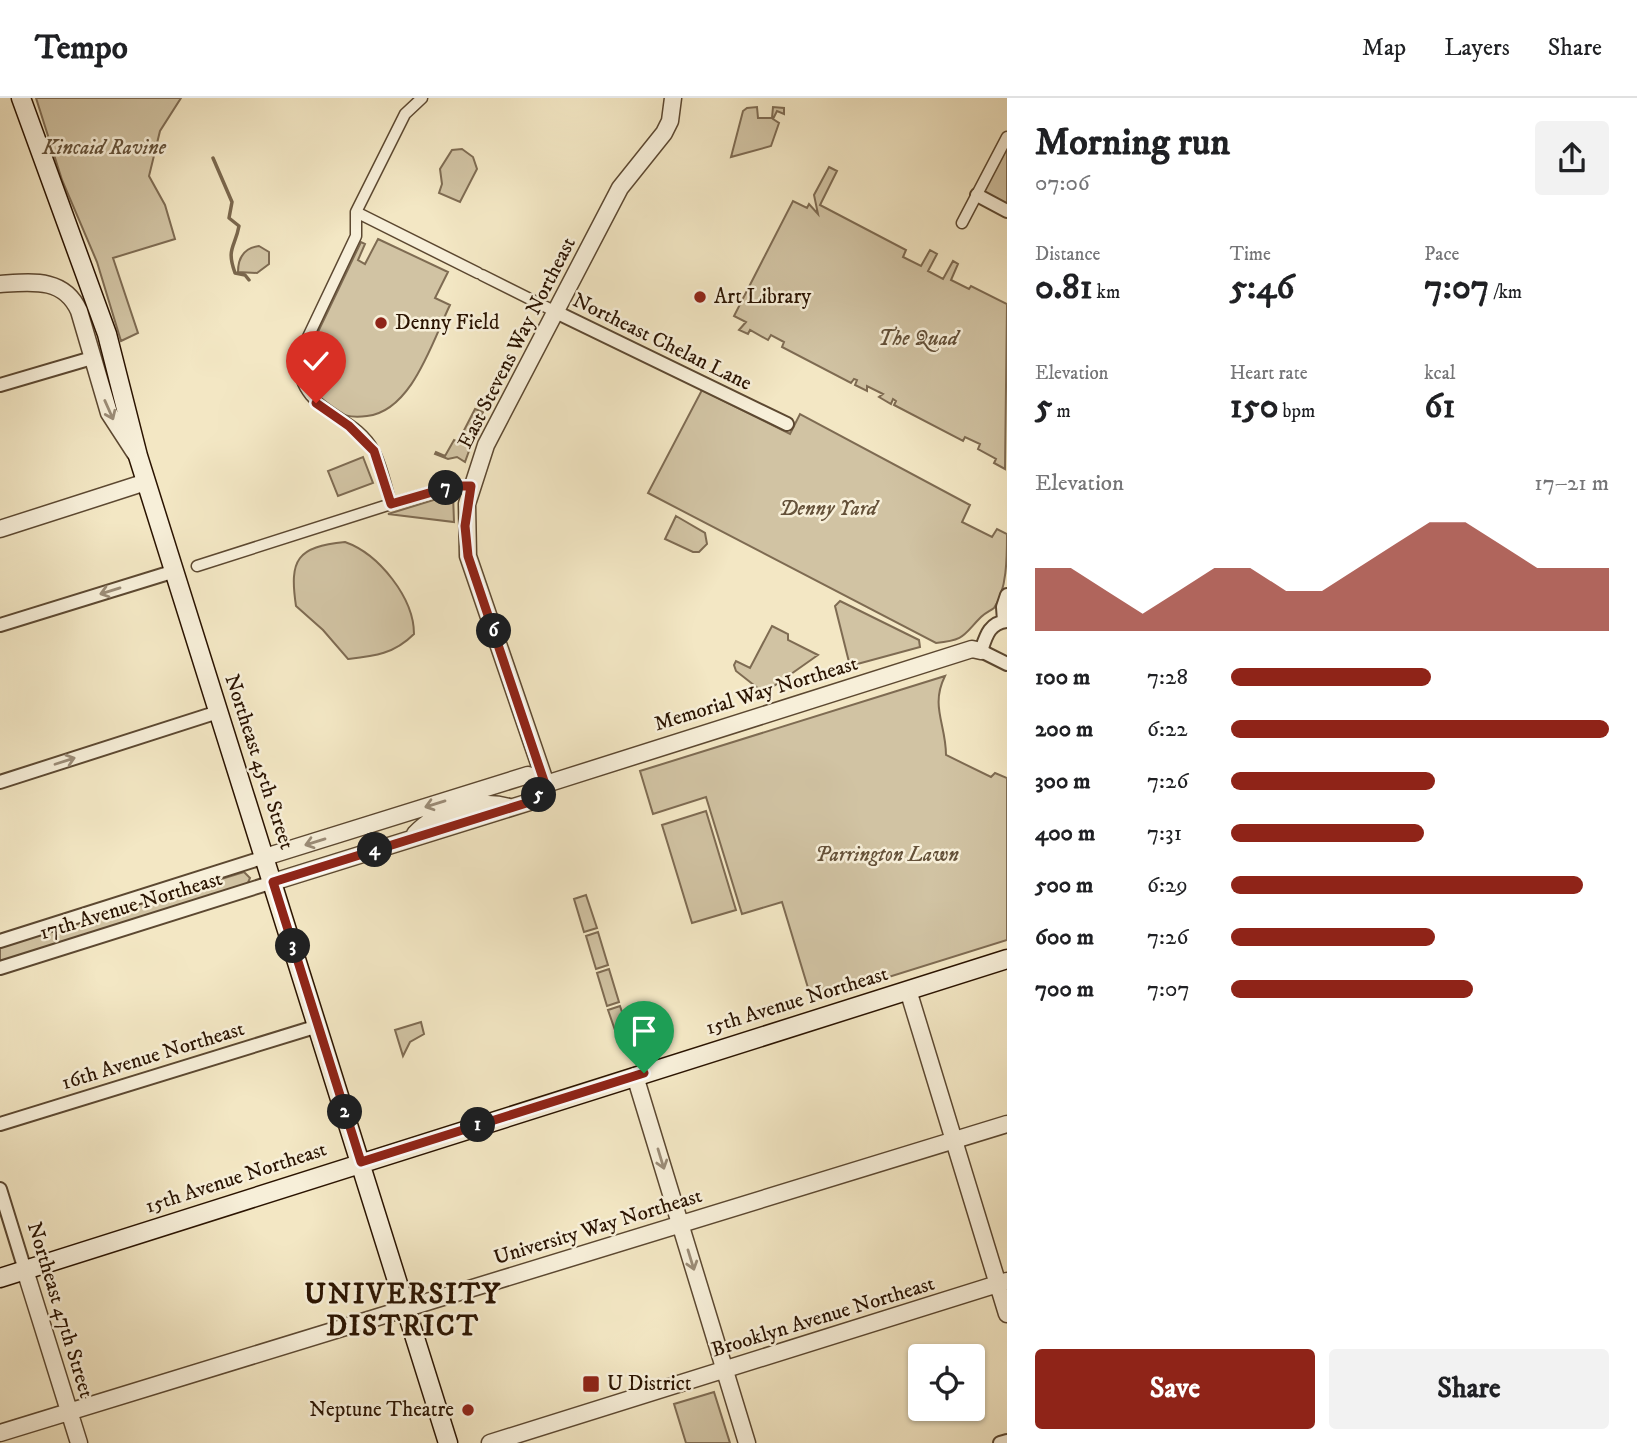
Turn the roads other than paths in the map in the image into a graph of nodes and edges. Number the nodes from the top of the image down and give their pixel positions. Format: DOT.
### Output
graph roads {
  1 [pos="21,98"];
  2 [pos="422,98"];
  3 [pos="673,98"];
  4 [pos="1007,137"];
  5 [pos="977,195"];
  6 [pos="1007,211"];
  7 [pos="356,212"];
  8 [pos="962,223"];
  9 [pos="0,284"];
  10 [pos="556,312"];
  11 [pos="92,358"];
  12 [pos="0,385"];
  13 [pos="787,424"];
  14 [pos="138,456"];
  15 [pos="146,482"];
  16 [pos="471,486"];
  17 [pos="391,504"];
  18 [pos="0,529"];
  19 [pos="197,566"];
  20 [pos="175,571"];
  21 [pos="1007,594"];
  22 [pos="1006,621"];
  23 [pos="0,625"];
  24 [pos="981,651"];
  25 [pos="1007,664"];
  26 [pos="218,712"];
  27 [pos="0,782"];
  28 [pos="545,784"];
  29 [pos="349,831"];
  30 [pos="357,855"];
  31 [pos="265,858"];
  32 [pos="273,882"];
  33 [pos="0,941"];
  34 [pos="1007,959"];
  35 [pos="0,968"];
  36 [pos="908,990"];
  37 [pos="318,1026"];
  38 [pos="635,1076"];
  39 [pos="0,1124"];
  40 [pos="1007,1124"];
  41 [pos="953,1141"];
  42 [pos="361,1162"];
  43 [pos="0,1189"];
  44 [pos="680,1224"];
  45 [pos="25,1270"];
  46 [pos="0,1278"];
  47 [pos="1002,1283"];
  48 [pos="406,1308"];
  49 [pos="1007,1314"];
  50 [pos="726,1369"];
  51 [pos="69,1412"];
  52 [pos="0,1433"];
  53 [pos="1007,1441"];
  54 [pos="79,1443"];
  55 [pos="448,1443"];
  56 [pos="491,1443"];
  57 [pos="747,1443"];
  58 [pos="1000,1443"];
  1 -- 14 [label="main road, Northeast 45th Street"];
  2 -- 7 [label="street"];
  3 -- 10 [label="street, East Stevens Way Northeast"];
  4 -- 5 [label="street"];
  5 -- 6 [label="street"];
  5 -- 8 [label="street"];
  7 -- 10 [label="street, Northeast Chelan Lane"];
  7 -- 17 [label="street"];
  9 -- 11 [label="street, Northeast 45th Street"];
  10 -- 13 [label="street, Northeast Chelan Lane"];
  10 -- 16 [label="street, East Stevens Way Northeast"];
  11 -- 12 [label="street"];
  11 -- 14 [label="street, Northeast 45th Street, one-way"];
  14 -- 15 [label="main road, Northeast 45th Street"];
  15 -- 18 [label="street"];
  15 -- 20 [label="main road, Northeast 45th Street"];
  16 -- 17 [label="street"];
  16 -- 28 [label="street, East Stevens Way Northeast"];
  17 -- 19 [label="street"];
  20 -- 23 [label="street, one-way"];
  20 -- 26 [label="main road, Northeast 45th Street"];
  21 -- 22 [label="street"];
  22 -- 24 [label="street"];
  24 -- 25 [label="street"];
  24 -- 28 [label="street, Memorial Way Northeast"];
  27 -- 26 [label="street, one-way"];
  26 -- 31 [label="main road, Northeast 45th Street"];
  28 -- 29 [label="street, Memorial Way Northeast, one-way"];
  28 -- 30 [label="street, Memorial Way Northeast"];
  29 -- 30 [label="street"];
  29 -- 31 [label="street, Memorial Way Northeast, one-way"];
  30 -- 32 [label="street"];
  31 -- 32 [label="main road, Northeast 45th Street"];
  31 -- 33 [label="street, 17th Avenue Northeast"];
  32 -- 35 [label="street, 17th Avenue Northeast"];
  32 -- 37 [label="main road, Northeast 45th Street"];
  34 -- 36 [label="main road, 15th Avenue Northeast"];
  36 -- 38 [label="main road, 15th Avenue Northeast"];
  36 -- 41 [label="street"];
  37 -- 39 [label="street, 16th Avenue Northeast"];
  37 -- 42 [label="main road, Northeast 45th Street"];
  38 -- 42 [label="main road, 15th Avenue Northeast"];
  38 -- 44 [label="street, one-way"];
  40 -- 41 [label="street, University Way Northeast"];
  41 -- 44 [label="street, University Way Northeast"];
  41 -- 47 [label="street"];
  42 -- 45 [label="main road, 15th Avenue Northeast"];
  42 -- 48 [label="main road, Northeast 45th Street"];
  43 -- 45 [label="street, Northeast 47th Street"];
  44 -- 48 [label="street, University Way Northeast"];
  44 -- 50 [label="street, one-way"];
  45 -- 46 [label="main road, 15th Avenue Northeast"];
  45 -- 51 [label="street, Northeast 47th Street"];
  47 -- 49 [label="street"];
  47 -- 50 [label="street, Brooklyn Avenue Northeast"];
  48 -- 51 [label="street, University Way Northeast"];
  48 -- 55 [label="main road, Northeast 45th Street"];
  50 -- 56 [label="street, Brooklyn Avenue Northeast"];
  50 -- 57 [label="street"];
  51 -- 52 [label="street, University Way Northeast"];
  51 -- 54 [label="street, Northeast 47th Street"];
  53 -- 58 [label="street"];
}
